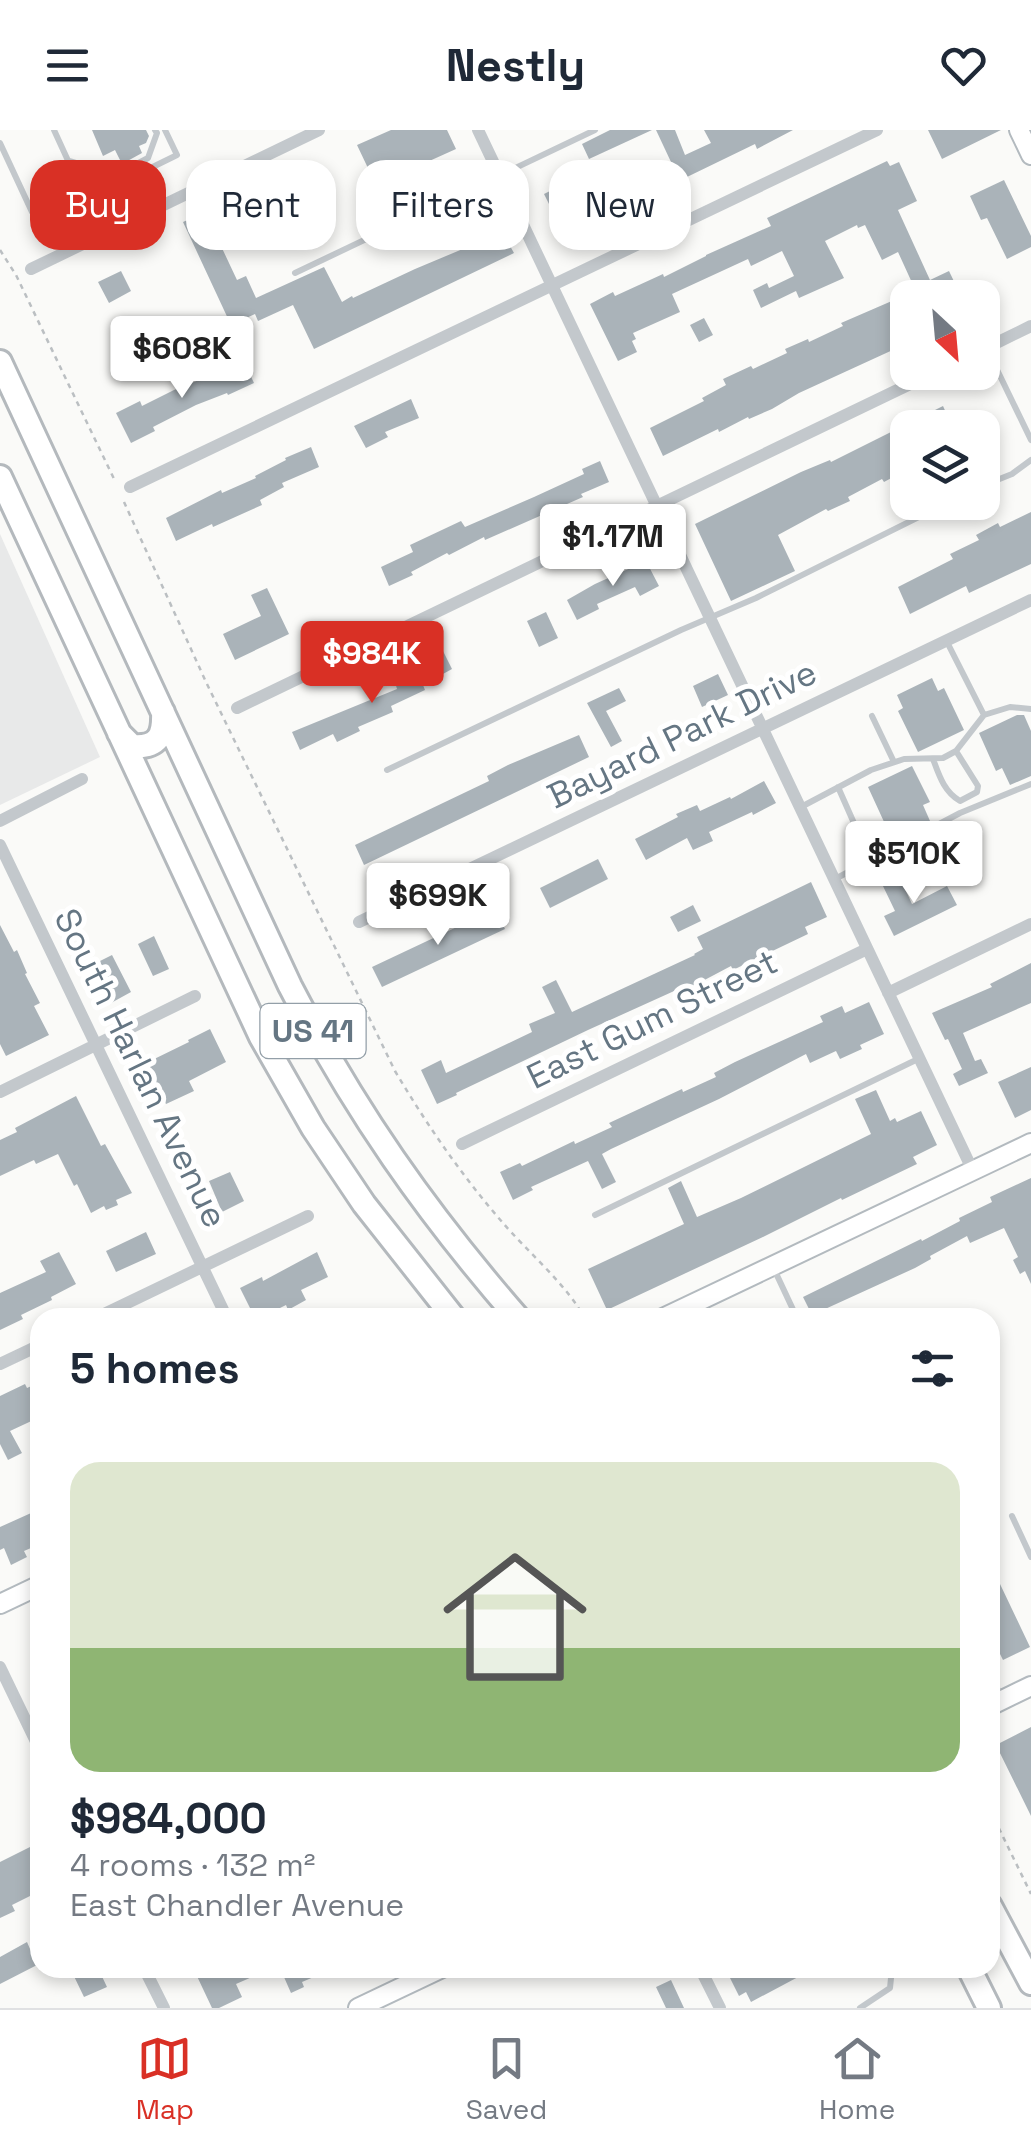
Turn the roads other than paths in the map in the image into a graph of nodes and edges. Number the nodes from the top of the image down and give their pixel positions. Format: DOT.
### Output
graph roads {
  1 [pos="54,130"];
  2 [pos="155,130"];
  3 [pos="165,130"];
  4 [pos="319,130"];
  5 [pos="478,130"];
  6 [pos="595,130"];
  7 [pos="876,130"];
  8 [pos="1019,130"];
  9 [pos="0,143"];
  10 [pos="1031,155"];
  11 [pos="68,160"];
  12 [pos="144,160"];
  13 [pos="166,160"];
  14 [pos="492,160"];
  15 [pos="529,162"];
  16 [pos="30,208"];
  17 [pos="529,237"];
  18 [pos="356,244"];
  19 [pos="31,269"];
  20 [pos="294,273"];
  21 [pos="552,286"];
  22 [pos="1031,326"];
  23 [pos="1000,342"];
  24 [pos="0,362"];
  25 [pos="1000,379"];
  26 [pos="898,390"];
  27 [pos="1031,440"];
  28 [pos="1031,460"];
  29 [pos="0,478"];
  30 [pos="1000,479"];
  31 [pos="126,493"];
  32 [pos="657,506"];
  33 [pos="913,520"];
  34 [pos="1031,600"];
  35 [pos="710,617"];
  36 [pos="946,640"];
  37 [pos="237,708"];
  38 [pos="1031,708"];
  39 [pos="163,712"];
  40 [pos="984,715"];
  41 [pos="872,716"];
  42 [pos="762,728"];
  43 [pos="119,733"];
  44 [pos="956,751"];
  45 [pos="933,759"];
  46 [pos="894,762"];
  47 [pos="387,770"];
  48 [pos="82,779"];
  49 [pos="1031,784"];
  50 [pos="838,787"];
  51 [pos="800,808"];
  52 [pos="0,820"];
  53 [pos="0,846"];
  54 [pos="865,848"];
  55 [pos="834,879"];
  56 [pos="359,922"];
  57 [pos="1031,924"];
  58 [pos="867,949"];
  59 [pos="888,993"];
  60 [pos="195,996"];
  61 [pos="97,1045"];
  62 [pos="920,1058"];
  63 [pos="0,1092"];
  64 [pos="1031,1143"];
  65 [pos="462,1144"];
  66 [pos="973,1171"];
  67 [pos="595,1215"];
  68 [pos="308,1216"];
  69 [pos="202,1266"];
  70 [pos="772,1266"];
  71 [pos="116,1308"];
  72 [pos="222,1308"];
  73 [pos="447,1308"];
  74 [pos="509,1308"];
  75 [pos="685,1308"];
  76 [pos="791,1308"];
  77 [pos="30,1349"];
  78 [pos="0,1364"];
  79 [pos="1012,1516"];
  80 [pos="1031,1558"];
  81 [pos="30,1590"];
  82 [pos="0,1604"];
  83 [pos="0,1667"];
  84 [pos="1031,1686"];
  85 [pos="1000,1701"];
  86 [pos="30,1729"];
  87 [pos="1000,1925"];
  88 [pos="149,1978"];
  89 [pos="424,1978"];
  90 [pos="705,1978"];
  91 [pos="891,1978"];
  92 [pos="974,1978"];
  93 [pos="1031,1984"];
  94 [pos="378,2004"];
  95 [pos="164,2008"];
  96 [pos="358,2008"];
  97 [pos="720,2008"];
  98 [pos="860,2008"];
  99 [pos="989,2008"];
  1 -- 11 [label="lane"];
  2 -- 12 [label="lane"];
  3 -- 13 [label="lane"];
  4 -- 19 [label="street"];
  5 -- 14 [label="street"];
  6 -- 15 [label="lane"];
  7 -- 21 [label="street"];
  8 -- 10 [label="street"];
  9 -- 16 [label="lane"];
  17 -- 21 [label="street"];
  18 -- 20 [label="lane"];
  21 -- 31 [label="street"];
  21 -- 32 [label="street"];
  22 -- 23 [label="street"];
  24 -- 39 [label="highway, US 41"];
  25 -- 27 [label="lane"];
  26 -- 32 [label="street"];
  28 -- 30 [label="lane"];
  29 -- 43 [label="highway, US 41"];
  32 -- 35 [label="street"];
  32 -- 37 [label="street"];
  33 -- 35 [label="lane"];
  34 -- 36 [label="street, Bayard Park Drive"];
  35 -- 42 [label="street"];
  35 -- 47 [label="lane"];
  36 -- 40 [label="lane"];
  36 -- 42 [label="street, Bayard Park Drive"];
  38 -- 40 [label="lane"];
  39 -- 43 [label="highway"];
  39 -- 74 [label="highway, US 41"];
  40 -- 44 [label="lane"];
  41 -- 46 [label="lane"];
  42 -- 51 [label="street"];
  42 -- 56 [label="street, Bayard Park Drive"];
  43 -- 73 [label="highway, US 41"];
  44 -- 45 [label="lane"];
  44 -- 45 [label="lane"];
  45 -- 46 [label="lane"];
  46 -- 50 [label="lane"];
  48 -- 52 [label="street"];
  49 -- 55 [label="lane"];
  50 -- 51 [label="lane"];
  50 -- 54 [label="lane"];
  51 -- 55 [label="street"];
  53 -- 61 [label="street, South Harlan Avenue"];
  55 -- 58 [label="street"];
  57 -- 59 [label="street"];
  58 -- 59 [label="street"];
  58 -- 65 [label="street, East Gum Street"];
  59 -- 62 [label="street"];
  60 -- 61 [label="street"];
  61 -- 63 [label="street"];
  61 -- 69 [label="street, South Harlan Avenue"];
  62 -- 66 [label="street"];
  62 -- 67 [label="lane"];
  64 -- 66 [label="street"];
  66 -- 70 [label="street"];
  68 -- 69 [label="street"];
  69 -- 71 [label="street"];
  69 -- 72 [label="street, South Harlan Avenue"];
  70 -- 75 [label="street"];
  70 -- 76 [label="lane"];
  77 -- 78 [label="street"];
  79 -- 80 [label="lane"];
  81 -- 82 [label="street"];
  83 -- 86 [label="street"];
  84 -- 85 [label="street"];
  87 -- 93 [label="highway"];
  88 -- 95 [label="street"];
  89 -- 94 [label="street"];
  90 -- 97 [label="street"];
  91 -- 98 [label="lane"];
  92 -- 99 [label="highway"];
  94 -- 96 [label="street"];
}
